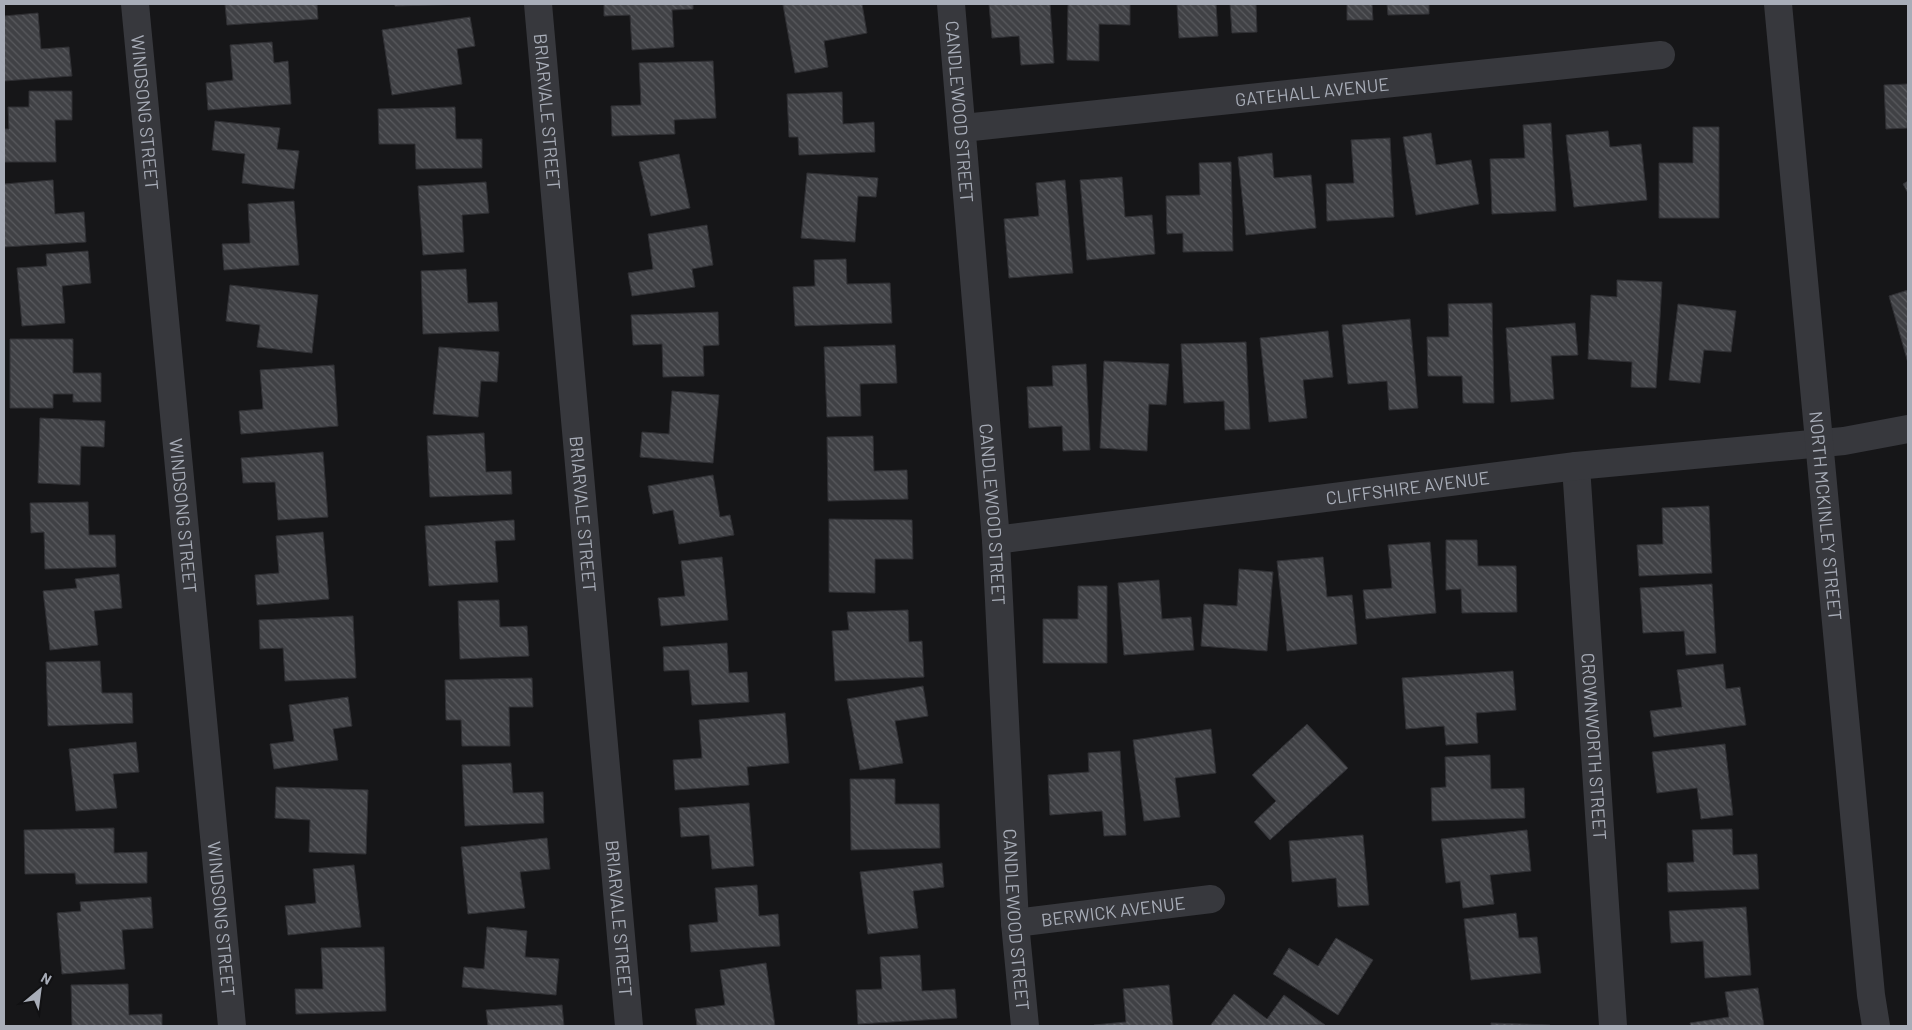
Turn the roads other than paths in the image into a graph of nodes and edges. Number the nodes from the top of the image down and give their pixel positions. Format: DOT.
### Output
graph roads {
  1 [pos="135,4"];
  2 [pos="538,4"];
  3 [pos="951,4"];
  4 [pos="1778,4"];
  5 [pos="1661,55"];
  6 [pos="962,128"];
  7 [pos="1908,429"];
  8 [pos="1819,442"];
  9 [pos="1576,466"];
  10 [pos="996,540"];
  11 [pos="1211,899"];
  12 [pos="1015,923"];
  13 [pos="232,1026"];
  14 [pos="629,1026"];
  15 [pos="1025,1026"];
  16 [pos="1614,1026"];
  17 [pos="1876,1026"];
  1 -- 13 [label="street, WINDSONG STREET"];
  2 -- 14 [label="street, BRIARVALE STREET"];
  3 -- 6 [label="street, CANDLEWOOD STREET"];
  4 -- 8 [label="street, NORTH MCKINLEY STREET"];
  5 -- 6 [label="street, GATEHALL AVENUE"];
  6 -- 10 [label="street, CANDLEWOOD STREET"];
  7 -- 8 [label="street, CLIFFSHIRE AVENUE"];
  8 -- 9 [label="street, CLIFFSHIRE AVENUE"];
  8 -- 17 [label="street, NORTH MCKINLEY STREET"];
  9 -- 10 [label="street, CLIFFSHIRE AVENUE"];
  9 -- 16 [label="street, CROWNWORTH STREET"];
  10 -- 12 [label="street, CANDLEWOOD STREET"];
  11 -- 12 [label="street, BERWICK AVENUE"];
  12 -- 15 [label="street, CANDLEWOOD STREET"];
}
